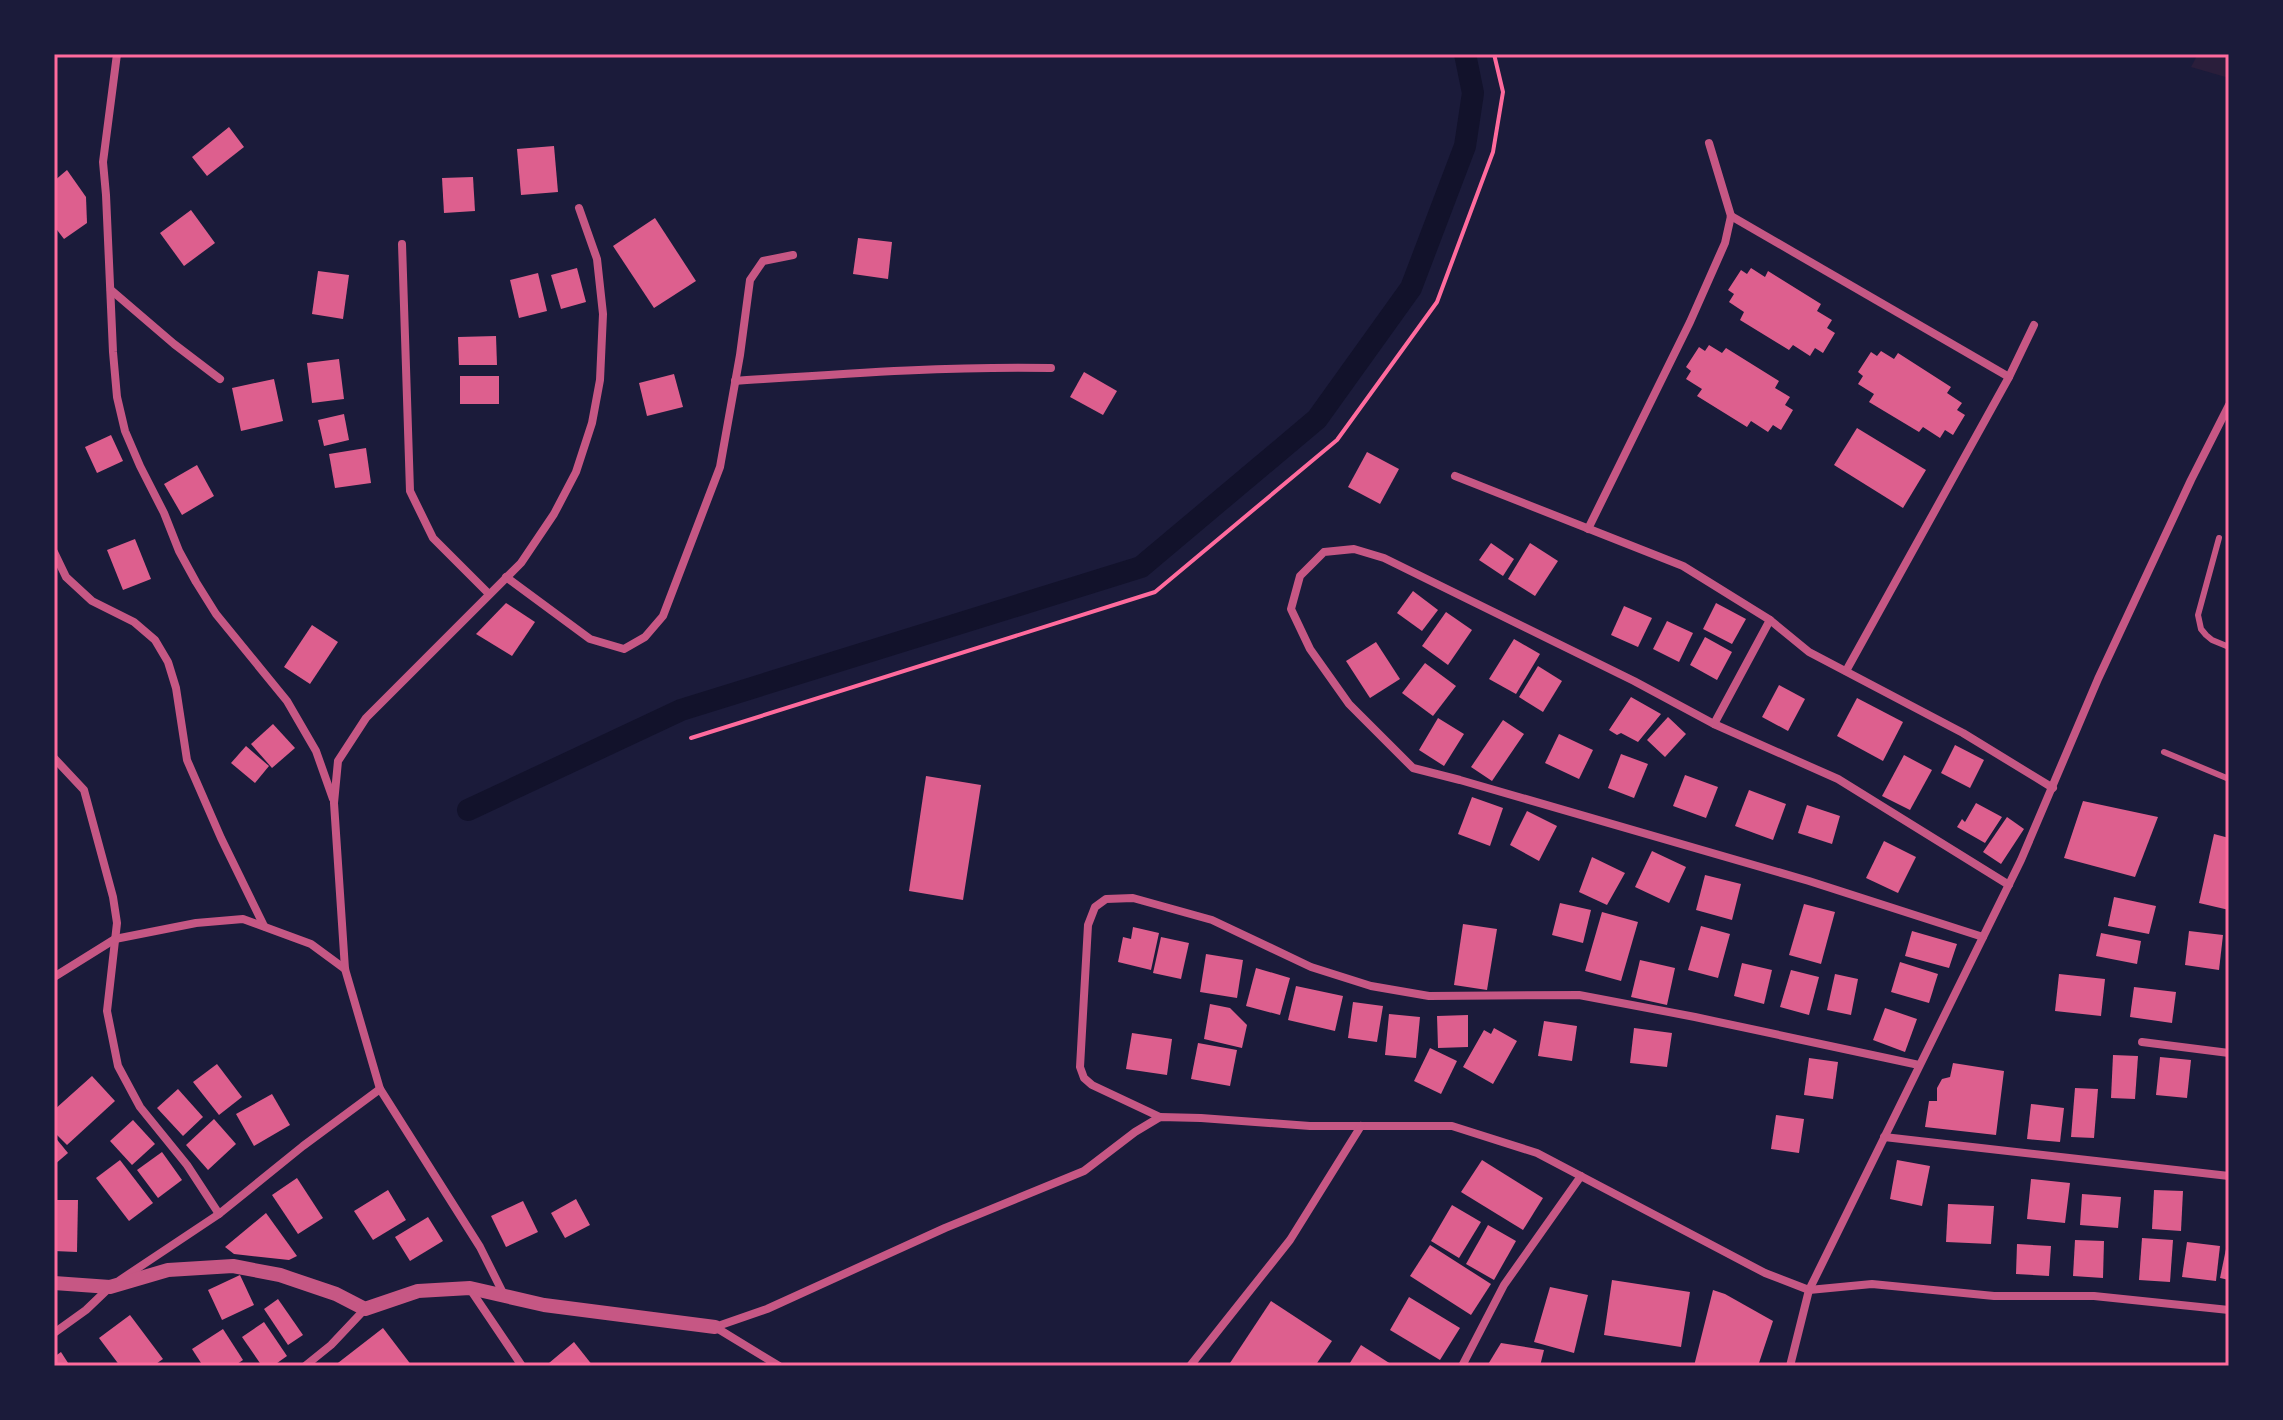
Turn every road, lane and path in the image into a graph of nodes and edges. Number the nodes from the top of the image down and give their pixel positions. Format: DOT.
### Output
graph roads {
  1 [pos="117,54"];
  2 [pos="1494,54"];
  3 [pos="1709,143"];
  4 [pos="579,208"];
  5 [pos="1731,216"];
  6 [pos="402,244"];
  7 [pos="793,255"];
  8 [pos="111,290"];
  9 [pos="2034,325"];
  10 [pos="1051,368"];
  11 [pos="2009,377"];
  12 [pos="220,379"];
  13 [pos="735,381"];
  14 [pos="2229,405"];
  15 [pos="1455,476"];
  16 [pos="1588,529"];
  17 [pos="2219,538"];
  18 [pos="54,552"];
  19 [pos="506,577"];
  20 [pos="489,594"];
  21 [pos="1770,620"];
  22 [pos="2229,647"];
  23 [pos="1846,671"];
  24 [pos="1714,724"];
  25 [pos="691,738"];
  26 [pos="2164,752"];
  27 [pos="54,758"];
  28 [pos="2229,779"];
  29 [pos="2053,788"];
  30 [pos="334,803"];
  31 [pos="2009,885"];
  32 [pos="264,926"];
  33 [pos="1983,937"];
  34 [pos="115,939"];
  35 [pos="345,969"];
  36 [pos="54,977"];
  37 [pos="2142,1042"];
  38 [pos="2229,1053"];
  39 [pos="1919,1065"];
  40 [pos="380,1089"];
  41 [pos="1160,1117"];
  42 [pos="1361,1126"];
  43 [pos="1884,1137"];
  44 [pos="1581,1176"];
  45 [pos="2229,1176"];
  46 [pos="219,1214"];
  47 [pos="54,1283"];
  48 [pos="110,1287"];
  49 [pos="470,1288"];
  50 [pos="1809,1290"];
  51 [pos="504,1296"];
  52 [pos="365,1309"];
  53 [pos="2229,1310"];
  54 [pos="715,1327"];
  55 [pos="54,1333"];
  56 [pos="305,1366"];
  57 [pos="522,1366"];
  58 [pos="779,1366"];
  59 [pos="1190,1366"];
  60 [pos="1462,1366"];
  61 [pos="1790,1366"];
  1 -- 8 [label="street"];
  2 -- 25 [label="path"];
  3 -- 5 [label="street"];
  4 -- 19 [label="street"];
  5 -- 11 [label="street"];
  5 -- 16 [label="street"];
  6 -- 20 [label="street"];
  7 -- 13 [label="street"];
  8 -- 12 [label="street"];
  8 -- 30 [label="street"];
  9 -- 11 [label="street"];
  10 -- 13 [label="street"];
  11 -- 23 [label="street"];
  13 -- 19 [label="street"];
  14 -- 29 [label="street"];
  15 -- 16 [label="street"];
  16 -- 21 [label="street"];
  17 -- 22 [label="lane"];
  18 -- 32 [label="street"];
  19 -- 20 [label="street"];
  20 -- 30 [label="street"];
  21 -- 23 [label="street"];
  21 -- 24 [label="street"];
  23 -- 29 [label="street"];
  24 -- 31 [label="street"];
  24 -- 33 [label="street"];
  26 -- 28 [label="lane"];
  27 -- 34 [label="street"];
  29 -- 31 [label="street"];
  30 -- 35 [label="street"];
  31 -- 33 [label="street"];
  32 -- 34 [label="street"];
  32 -- 35 [label="street"];
  33 -- 39 [label="street"];
  34 -- 36 [label="street"];
  34 -- 46 [label="street"];
  35 -- 40 [label="street"];
  37 -- 38 [label="street"];
  39 -- 41 [label="street"];
  39 -- 43 [label="street"];
  40 -- 46 [label="street"];
  40 -- 51 [label="street"];
  41 -- 42 [label="street"];
  41 -- 54 [label="street"];
  42 -- 44 [label="street"];
  42 -- 59 [label="street"];
  43 -- 45 [label="street"];
  43 -- 50 [label="street"];
  44 -- 50 [label="street"];
  44 -- 60 [label="street"];
  46 -- 48 [label="street"];
  47 -- 48 [label="street"];
  48 -- 52 [label="street"];
  48 -- 55 [label="street"];
  49 -- 51 [label="street"];
  49 -- 52 [label="street"];
  49 -- 57 [label="street"];
  50 -- 53 [label="street"];
  50 -- 61 [label="street"];
  51 -- 54 [label="street"];
  52 -- 56 [label="street"];
  54 -- 58 [label="street"];
}
